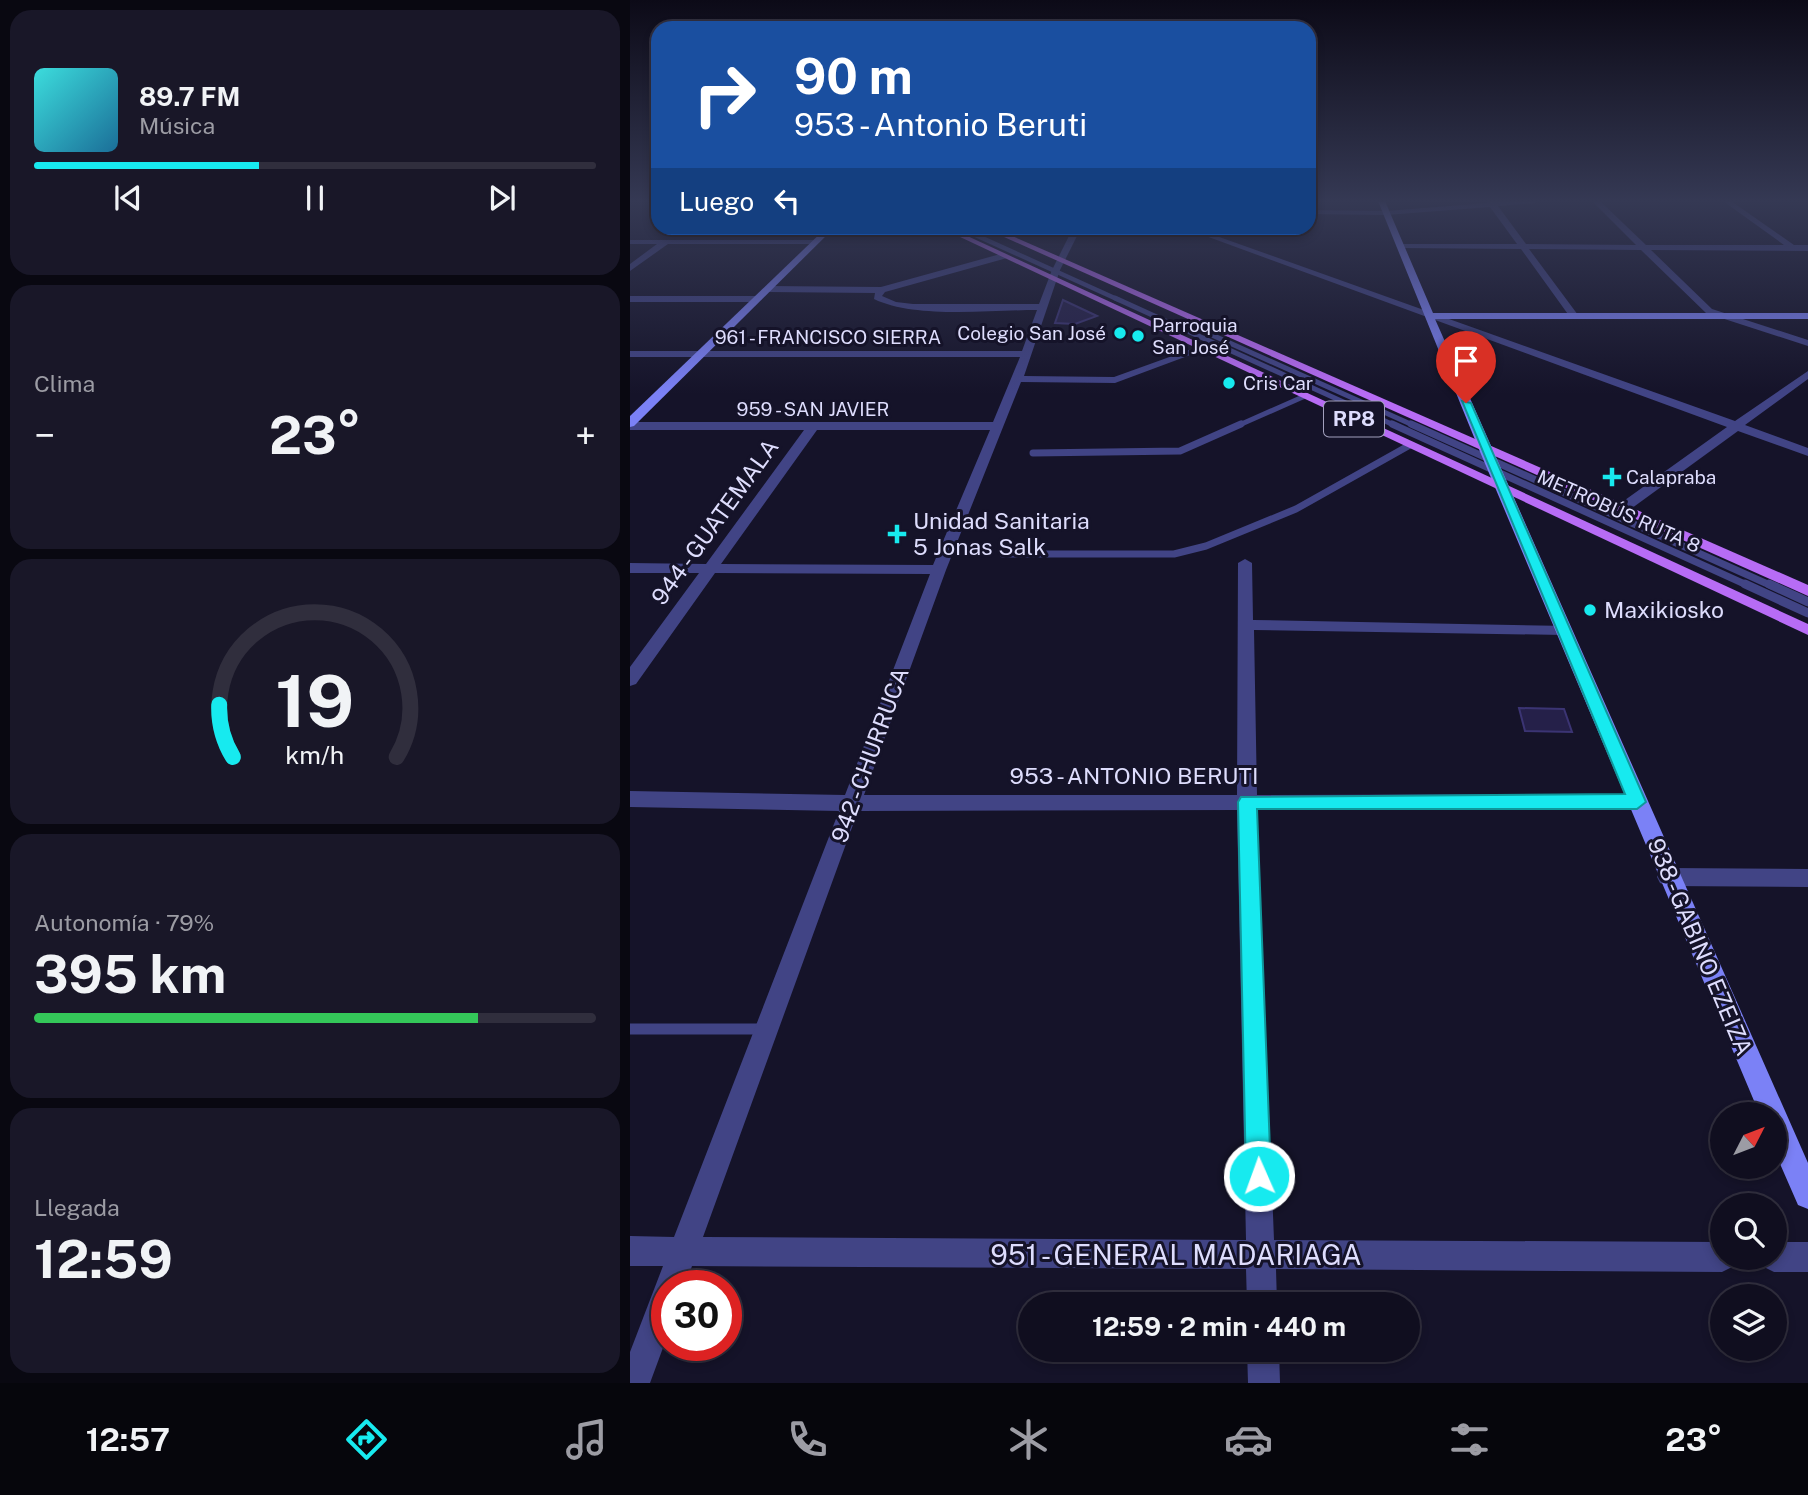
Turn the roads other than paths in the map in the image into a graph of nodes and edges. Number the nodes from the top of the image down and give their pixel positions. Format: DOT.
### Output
graph roads {
  1 [pos="791,266"];
  2 [pos="969,266"];
  3 [pos="1044,266"];
  4 [pos="1050,266"];
  5 [pos="1051,266"];
  6 [pos="1052,266"];
  7 [pos="1060,266"];
  8 [pos="1292,266"];
  9 [pos="1409,266"];
  10 [pos="1537,266"];
  11 [pos="1664,266"];
  12 [pos="1058,269"];
  13 [pos="768,289"];
  14 [pos="881,290"];
  15 [pos="630,299"];
  16 [pos="757,299"];
  17 [pos="1045,307"];
  18 [pos="1573,315"];
  19 [pos="1717,315"];
  20 [pos="1431,316"];
  21 [pos="1808,316"];
  22 [pos="1808,343"];
  23 [pos="1204,348"];
  24 [pos="630,354"];
  25 [pos="703,354"];
  26 [pos="1026,354"];
  27 [pos="1280,356"];
  28 [pos="1808,374"];
  29 [pos="1017,379"];
  30 [pos="1305,396"];
  31 [pos="630,424"];
  32 [pos="813,426"];
  33 [pos="996,426"];
  34 [pos="1736,426"];
  35 [pos="1410,445"];
  36 [pos="1484,447"];
  37 [pos="1464,449"];
  38 [pos="1808,452"];
  39 [pos="1032,453"];
  40 [pos="1490,461"];
  41 [pos="1498,474"];
  42 [pos="1505,490"];
  43 [pos="1623,508"];
  44 [pos="1003,554"];
  45 [pos="1245,563"];
  46 [pos="630,568"];
  47 [pos="708,569"];
  48 [pos="939,570"];
  49 [pos="1808,591"];
  50 [pos="1808,602"];
  51 [pos="1808,613"];
  52 [pos="1247,625"];
  53 [pos="1563,630"];
  54 [pos="1808,630"];
  55 [pos="630,680"];
  56 [pos="630,799"];
  57 [pos="1247,802"];
  58 [pos="1637,802"];
  59 [pos="853,803"];
  60 [pos="1668,877"];
  61 [pos="1808,878"];
  62 [pos="768,1028"];
  63 [pos="630,1029"];
  64 [pos="1768,1102"];
  65 [pos="1787,1146"];
  66 [pos="1808,1195"];
  67 [pos="630,1251"];
  68 [pos="684,1251"];
  69 [pos="1261,1257"];
  70 [pos="1710,1257"];
  71 [pos="1787,1257"];
  72 [pos="1808,1257"];
  73 [pos="676,1270"];
  74 [pos="1262,1292"];
  75 [pos="651,1338"];
  76 [pos="1263,1362"];
  77 [pos="634,1383"];
  78 [pos="1264,1383"];
  1 -- 13 [label="street"];
  2 -- 14 [label="street"];
  3 -- 12 [label="main road, RP8"];
  4 -- 12 [label="lane, METROBÚS RUTA 8"];
  5 -- 12 [label="lane, METROBÚS RUTA 8"];
  6 -- 12 [label="main road, RP8"];
  7 -- 12 [label="street, 942 - CHURRUCA"];
  8 -- 20 [label="street"];
  9 -- 20 [label="street, 938 - GABINO EZEIZA"];
  10 -- 18 [label="street"];
  11 -- 19 [label="street"];
  12 -- 17 [label="street, 942 - CHURRUCA"];
  12 -- 23 [label="main road, RP8"];
  12 -- 27 [label="main road, RP8"];
  12 -- 37 [label="lane, METROBÚS RUTA 8"];
  12 -- 41 [label="lane, METROBÚS RUTA 8"];
  13 -- 14 [label="street"];
  13 -- 16 [label="street"];
  14 -- 17 [label="street"];
  15 -- 16 [label="street"];
  16 -- 25 [label="street"];
  17 -- 26 [label="street, 942 - CHURRUCA"];
  18 -- 19 [label="street"];
  18 -- 20 [label="street"];
  19 -- 21 [label="street"];
  19 -- 22 [label="street"];
  20 -- 34 [label="street"];
  20 -- 36 [label="street, 938 - GABINO EZEIZA"];
  23 -- 29 [label="street"];
  23 -- 30 [label="main road, RP8"];
  24 -- 25 [label="street, 961 - FRANCISCO SIERRA"];
  25 -- 26 [label="street, 961 - FRANCISCO SIERRA"];
  25 -- 31 [label="street"];
  26 -- 29 [label="street, 942 - CHURRUCA"];
  27 -- 36 [label="main road, RP8"];
  27 -- 37 [label="lane"];
  28 -- 34 [label="street"];
  29 -- 33 [label="street, 942 - CHURRUCA"];
  30 -- 35 [label="main road, RP8"];
  30 -- 39 [label="lane"];
  31 -- 32 [label="street, 959 - SAN JAVIER"];
  32 -- 33 [label="street, 959 - SAN JAVIER"];
  32 -- 47 [label="street, 944 - GUATEMALA"];
  33 -- 48 [label="street, 942 - CHURRUCA"];
  34 -- 38 [label="street"];
  34 -- 43 [label="street"];
  35 -- 42 [label="main road, RP8"];
  35 -- 44 [label="lane"];
  36 -- 40 [label="street, 938 - GABINO EZEIZA"];
  36 -- 43 [label="main road, RP8"];
  37 -- 40 [label="lane, METROBÚS RUTA 8"];
  40 -- 41 [label="street, 938 - GABINO EZEIZA"];
  40 -- 50 [label="lane, METROBÚS RUTA 8"];
  41 -- 42 [label="street, 938 - GABINO EZEIZA"];
  41 -- 51 [label="lane, METROBÚS RUTA 8"];
  42 -- 53 [label="street, 938 - GABINO EZEIZA"];
  42 -- 54 [label="main road, RP8"];
  43 -- 49 [label="main road, RP8"];
  45 -- 52 [label="street"];
  46 -- 47 [label="street"];
  47 -- 48 [label="street"];
  47 -- 55 [label="street, 944 - GUATEMALA"];
  48 -- 59 [label="street, 942 - CHURRUCA"];
  52 -- 53 [label="street"];
  52 -- 57 [label="street"];
  53 -- 58 [label="street, 938 - GABINO EZEIZA"];
  56 -- 59 [label="street, 953 - ANTONIO BERUTI"];
  57 -- 58 [label="street, 953 - ANTONIO BERUTI"];
  57 -- 59 [label="street, 953 - ANTONIO BERUTI"];
  57 -- 69 [label="street"];
  58 -- 60 [label="street, 938 - GABINO EZEIZA"];
  59 -- 62 [label="street, 942 - CHURRUCA"];
  60 -- 61 [label="street"];
  60 -- 64 [label="street, 938 - GABINO EZEIZA"];
  62 -- 63 [label="lane"];
  62 -- 68 [label="street, 942 - CHURRUCA"];
  65 -- 66 [label="street, 938 - GABINO EZEIZA"];
  67 -- 68 [label="street, 951 - GENERAL MADARIAGA"];
  68 -- 69 [label="street, 951 - GENERAL MADARIAGA"];
  68 -- 73 [label="street, 942 - CHURRUCA"];
  69 -- 70 [label="street, 951 - GENERAL MADARIAGA"];
  69 -- 74 [label="street"];
  71 -- 72 [label="street"];
  75 -- 77 [label="street"];
  76 -- 78 [label="street"];
}
